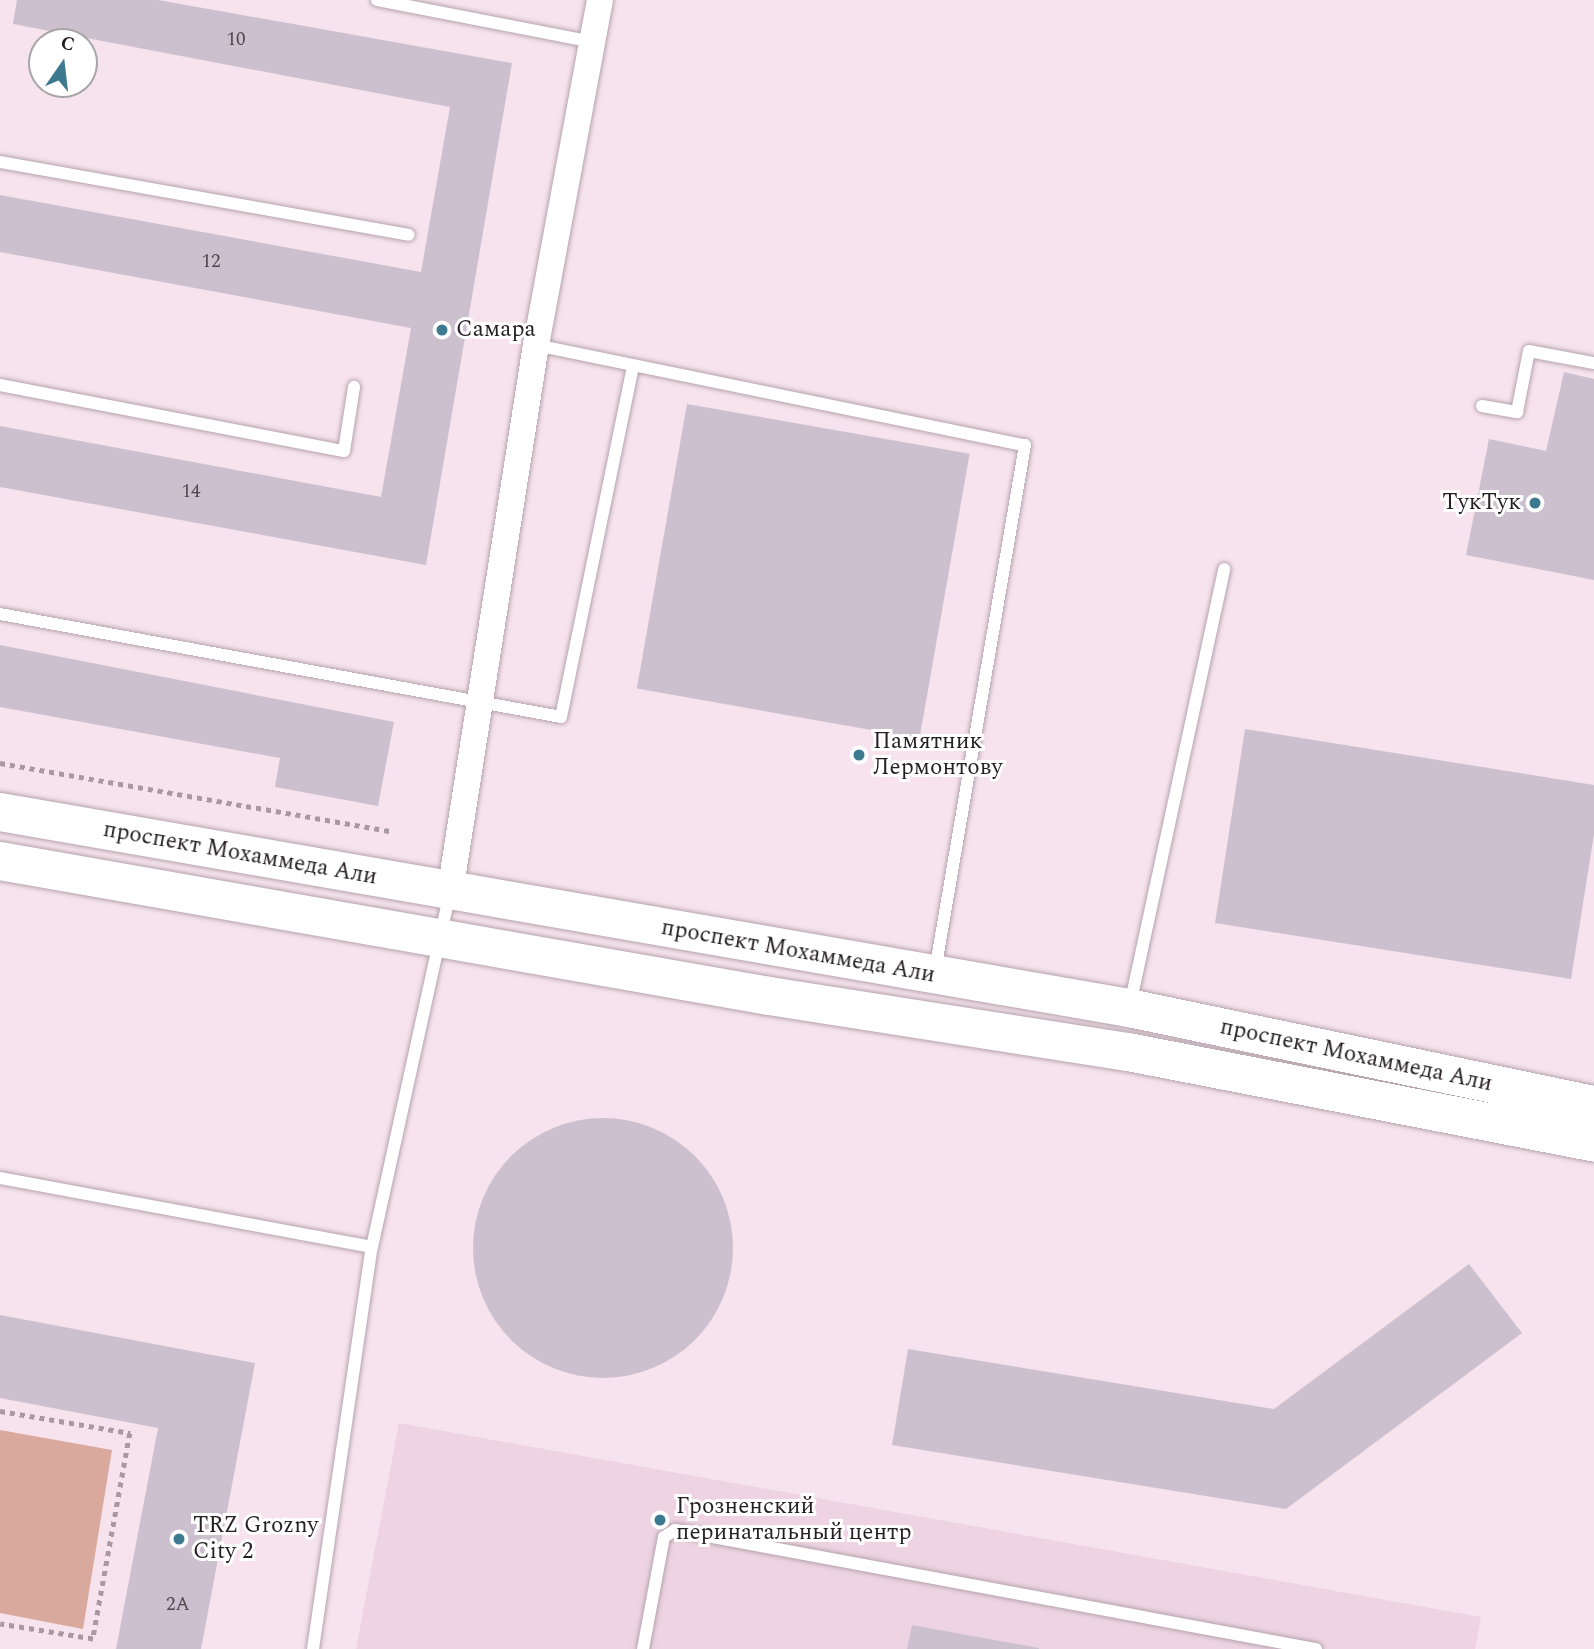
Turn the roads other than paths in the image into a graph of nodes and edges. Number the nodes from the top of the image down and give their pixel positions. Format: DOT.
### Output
graph roads {
  1 [pos="377,0"];
  2 [pos="600,0"];
  3 [pos="593,43"];
  4 [pos="0,162"];
  5 [pos="409,235"];
  6 [pos="536,345"];
  7 [pos="1594,363"];
  8 [pos="633,365"];
  9 [pos="0,385"];
  10 [pos="354,387"];
  11 [pos="1482,406"];
  12 [pos="1224,569"];
  13 [pos="0,614"];
  14 [pos="478,701"];
  15 [pos="0,812"];
  16 [pos="0,861"];
  17 [pos="450,892"];
  18 [pos="441,937"];
  19 [pos="934,975"];
  20 [pos="1129,1009"];
  21 [pos="1594,1105"];
  22 [pos="1594,1143"];
  23 [pos="0,1178"];
  24 [pos="372,1247"];
  25 [pos="1285,1646"];
  26 [pos="313,1649"];
  27 [pos="643,1649"];
  28 [pos="1316,1649"];
  1 -- 3 [label="lane"];
  2 -- 3 [label="street"];
  3 -- 6 [label="street"];
  4 -- 5 [label="lane"];
  6 -- 8 [label="lane"];
  6 -- 14 [label="street"];
  7 -- 11 [label="lane"];
  8 -- 14 [label="lane"];
  8 -- 19 [label="lane"];
  9 -- 10 [label="lane"];
  12 -- 20 [label="lane"];
  13 -- 14 [label="lane"];
  14 -- 17 [label="street"];
  15 -- 17 [label="main road, проспект Мохаммеда Али"];
  16 -- 18 [label="main road, проспект Мохаммеда Али"];
  17 -- 18 [label="lane"];
  17 -- 19 [label="main road, проспект Мохаммеда Али"];
  18 -- 22 [label="main road, проспект Мохаммеда Али"];
  18 -- 24 [label="lane"];
  19 -- 20 [label="main road, проспект Мохаммеда Али"];
  20 -- 21 [label="main road, проспект Мохаммеда Али"];
  23 -- 24 [label="lane"];
  24 -- 26 [label="lane"];
  25 -- 27 [label="lane"];
  25 -- 28 [label="lane"];
}
